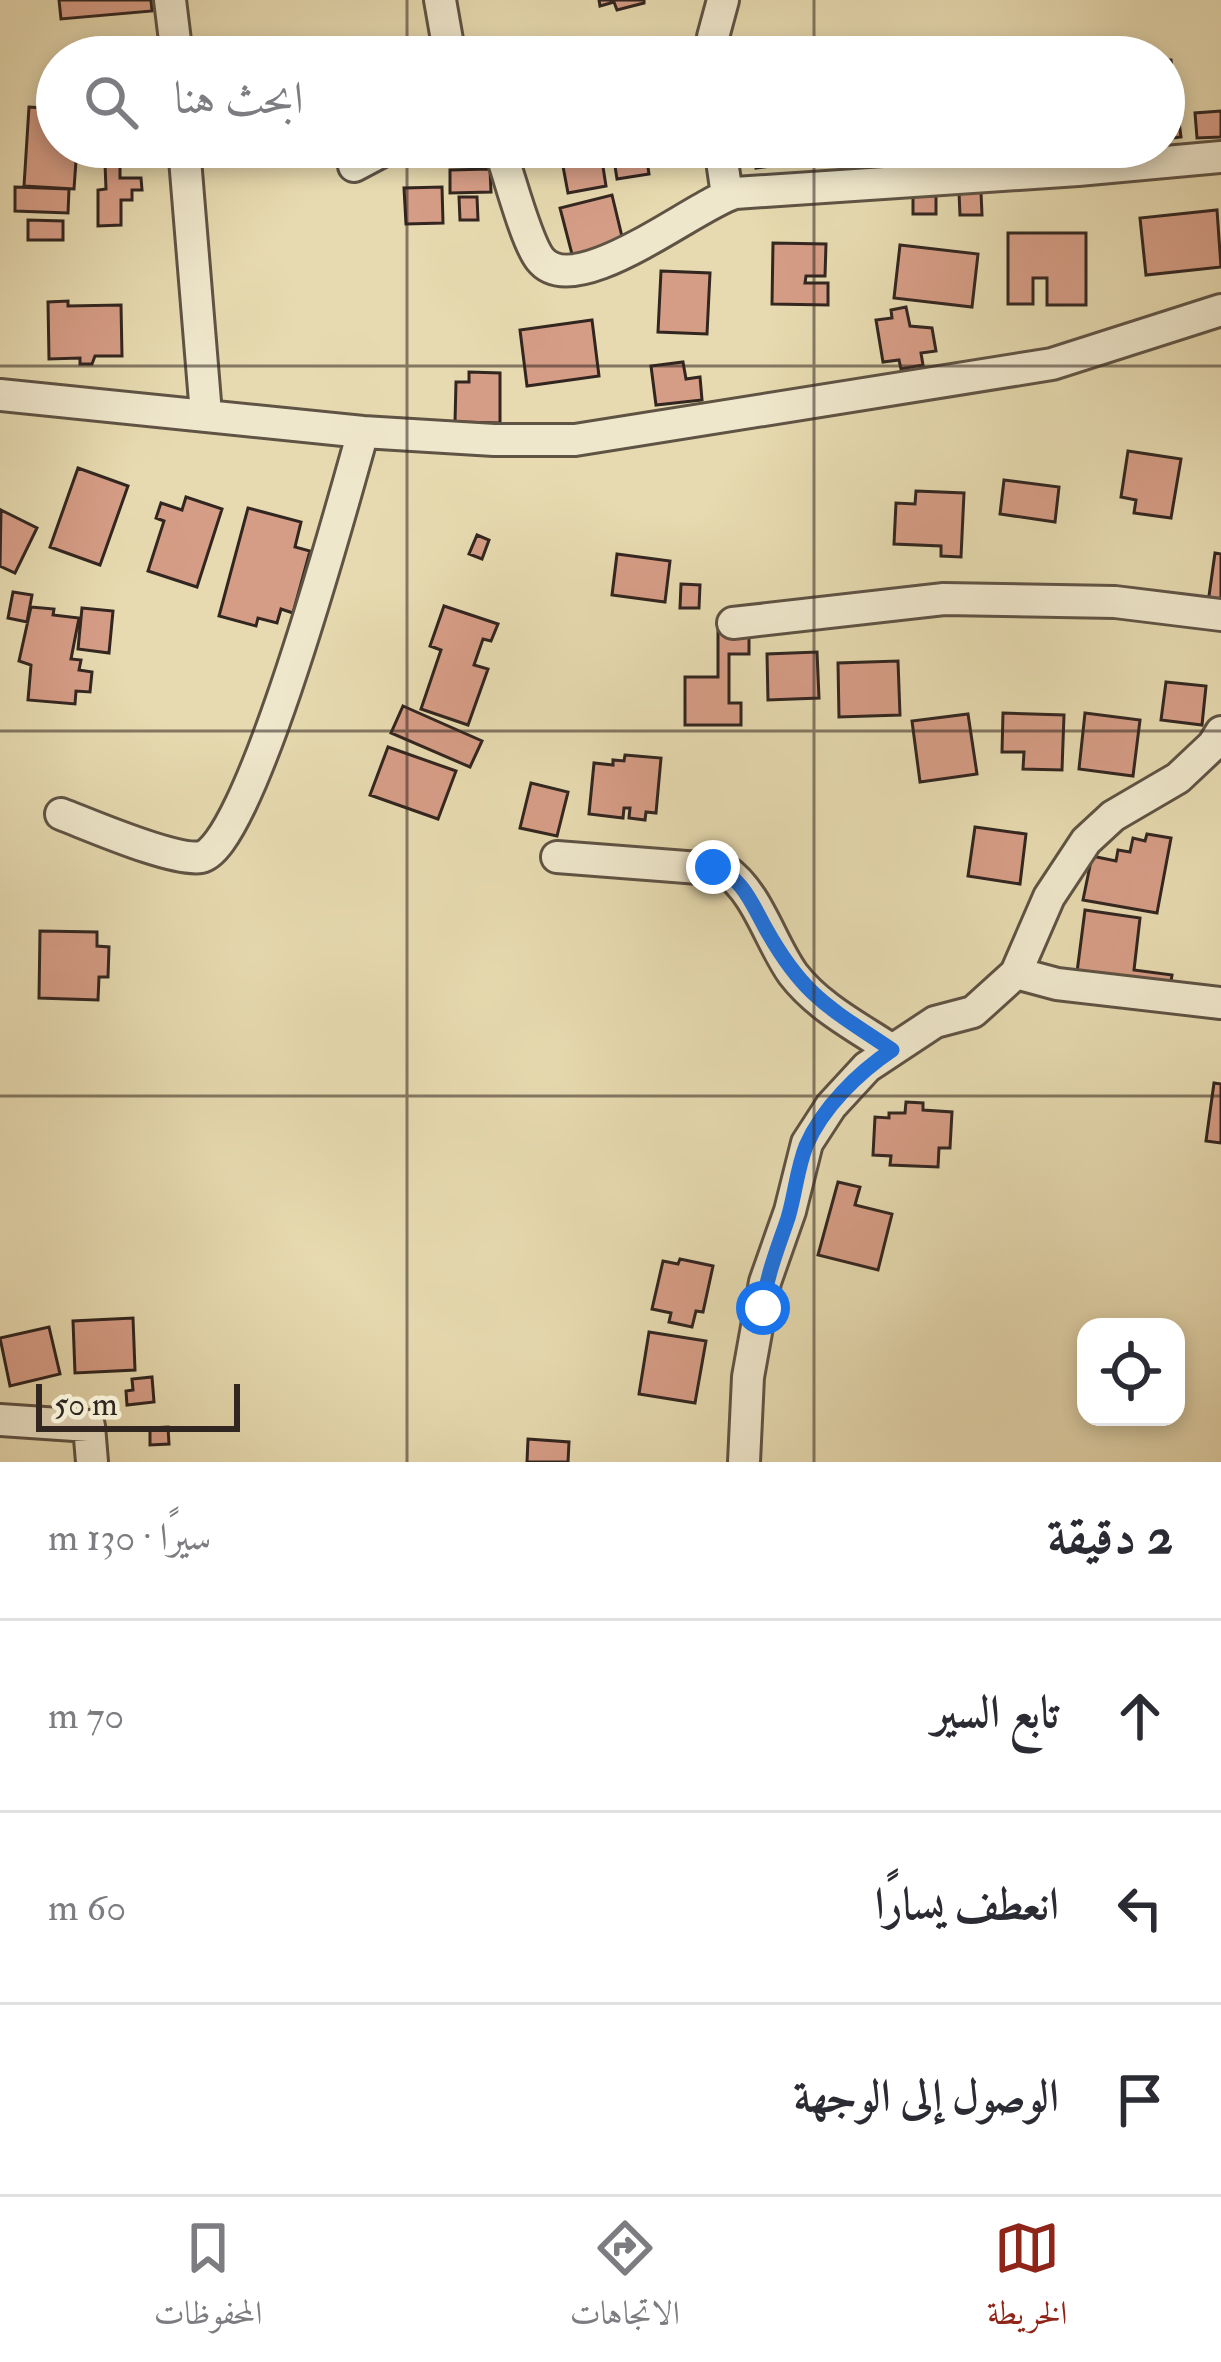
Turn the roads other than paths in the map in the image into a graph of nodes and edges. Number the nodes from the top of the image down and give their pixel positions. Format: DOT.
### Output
graph roads {
  1 [pos="170,0"];
  2 [pos="440,0"];
  3 [pos="723,0"];
  4 [pos="174,36"];
  5 [pos="446,36"];
  6 [pos="713,36"];
  7 [pos="1221,157"];
  8 [pos="1185,160"];
  9 [pos="186,168"];
  10 [pos="506,168"];
  11 [pos="723,168"];
  12 [pos="1078,168"];
  13 [pos="727,195"];
  14 [pos="1221,310"];
  15 [pos="0,395"];
  16 [pos="206,414"];
  17 [pos="363,432"];
  18 [pos="1221,615"];
  19 [pos="734,623"];
  20 [pos="1221,732"];
  21 [pos="61,814"];
  22 [pos="557,857"];
  23 [pos="1016,973"];
  24 [pos="1221,1003"];
  25 [pos="892,1050"];
  26 [pos="0,1420"];
  27 [pos="92,1462"];
  28 [pos="744,1462"];
  1 -- 4 [label="street"];
  2 -- 5 [label="street"];
  3 -- 6 [label="street"];
  7 -- 8 [label="street"];
  9 -- 16 [label="street"];
  10 -- 13 [label="street"];
  11 -- 13 [label="street"];
  12 -- 13 [label="street"];
  14 -- 17 [label="street"];
  15 -- 16 [label="street"];
  16 -- 17 [label="street"];
  17 -- 21 [label="street"];
  18 -- 19 [label="street"];
  20 -- 23 [label="street"];
  22 -- 25 [label="street"];
  23 -- 24 [label="street"];
  23 -- 25 [label="street"];
  25 -- 28 [label="street"];
  26 -- 27 [label="street"];
}
